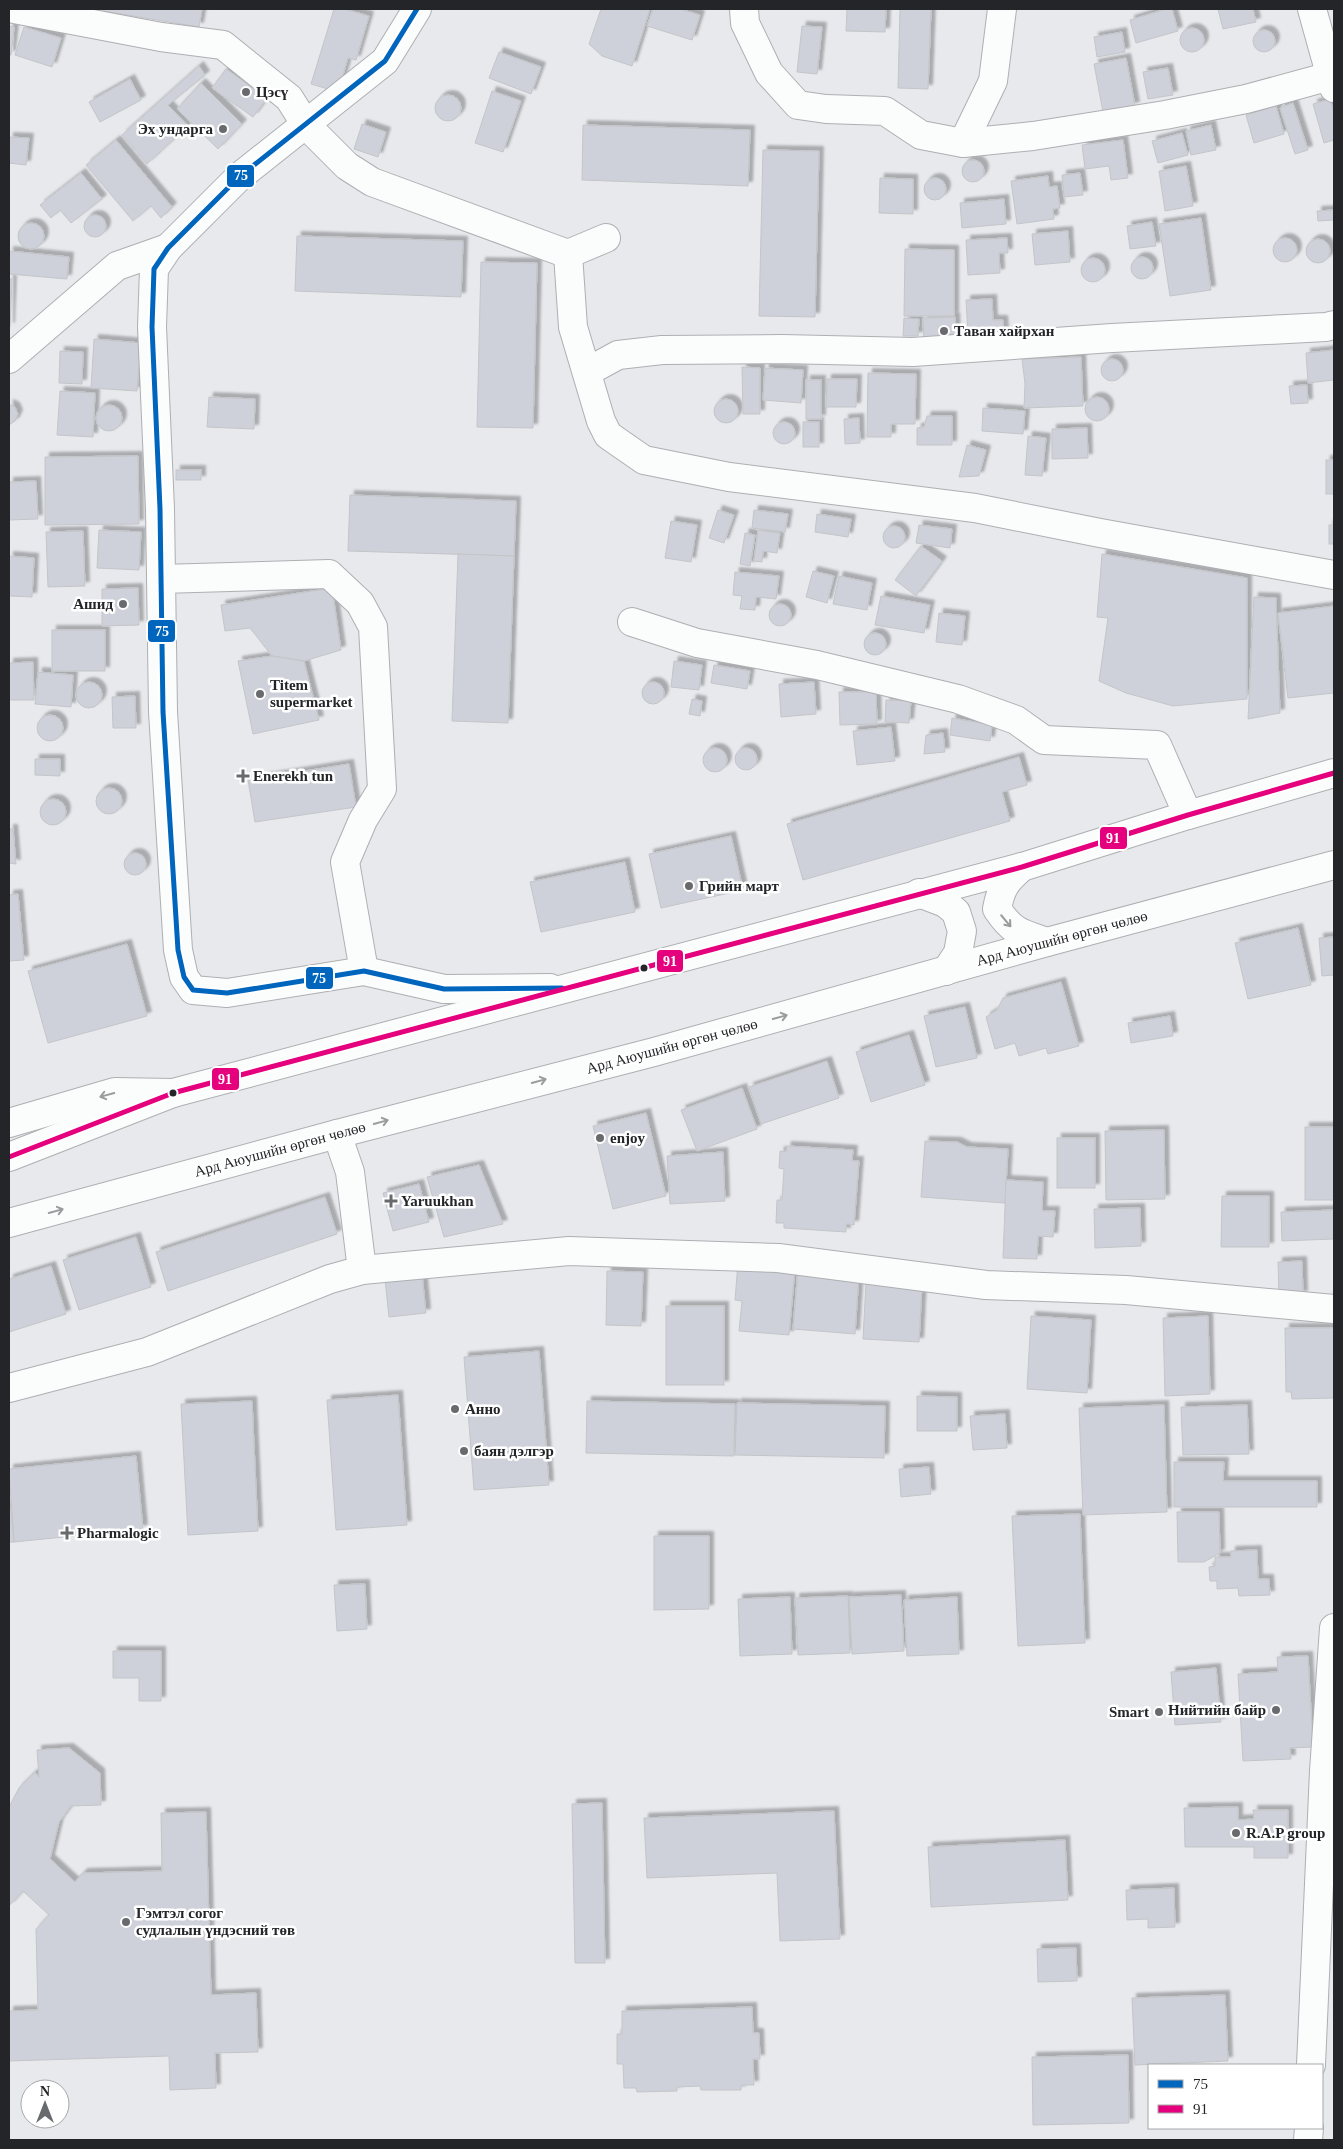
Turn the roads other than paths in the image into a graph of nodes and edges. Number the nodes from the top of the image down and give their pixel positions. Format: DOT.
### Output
graph roads {
  1 [pos="14,9"];
  2 [pos="417,9"];
  3 [pos="744,9"];
  4 [pos="1002,9"];
  5 [pos="1312,9"];
  6 [pos="1333,80"];
  7 [pos="306,124"];
  8 [pos="963,143"];
  9 [pos="606,238"];
  10 [pos="168,248"];
  11 [pos="568,254"];
  12 [pos="1334,325"];
  13 [pos="9,358"];
  14 [pos="587,372"];
  15 [pos="1334,575"];
  16 [pos="161,579"];
  17 [pos="632,622"];
  18 [pos="1334,773"];
  19 [pos="1188,815"];
  20 [pos="1334,865"];
  21 [pos="1022,867"];
  22 [pos="919,892"];
  23 [pos="1047,942"];
  24 [pos="364,971"];
  25 [pos="946,971"];
  26 [pos="562,988"];
  27 [pos="173,1093"];
  28 [pos="9,1123"];
  29 [pos="337,1134"];
  30 [pos="9,1157"];
  31 [pos="9,1224"];
  32 [pos="362,1270"];
  33 [pos="1334,1309"];
  34 [pos="9,1388"];
  35 [pos="1334,1628"];
  36 [pos="1311,2064"];
  1 -- 7 [label="street"];
  2 -- 7 [label="street"];
  3 -- 8 [label="street"];
  4 -- 8 [label="street"];
  5 -- 6 [label="street"];
  6 -- 8 [label="street"];
  7 -- 10 [label="street"];
  7 -- 11 [label="street"];
  9 -- 11 [label="street"];
  10 -- 13 [label="street"];
  10 -- 16 [label="street"];
  11 -- 14 [label="street"];
  12 -- 14 [label="street"];
  14 -- 15 [label="street"];
  16 -- 24 [label="street"];
  16 -- 24 [label="street"];
  17 -- 19 [label="street"];
  18 -- 19 [label="street"];
  19 -- 21 [label="street"];
  20 -- 23 [label="street, Ард Аюушийн өргөн чөлөө"];
  21 -- 22 [label="street"];
  21 -- 23 [label="street, one-way"];
  22 -- 25 [label="street"];
  22 -- 26 [label="street"];
  23 -- 25 [label="street, Ард Аюушийн өргөн чөлөө"];
  24 -- 26 [label="street"];
  29 -- 25 [label="street, Ард Аюушийн өргөн чөлөө, one-way"];
  26 -- 27 [label="street"];
  27 -- 28 [label="street, one-way"];
  27 -- 30 [label="street"];
  31 -- 29 [label="street, Ард Аюушийн өргөн чөлөө, one-way"];
  29 -- 32 [label="street"];
  32 -- 33 [label="street"];
  32 -- 34 [label="street"];
  35 -- 36 [label="street"];
}
